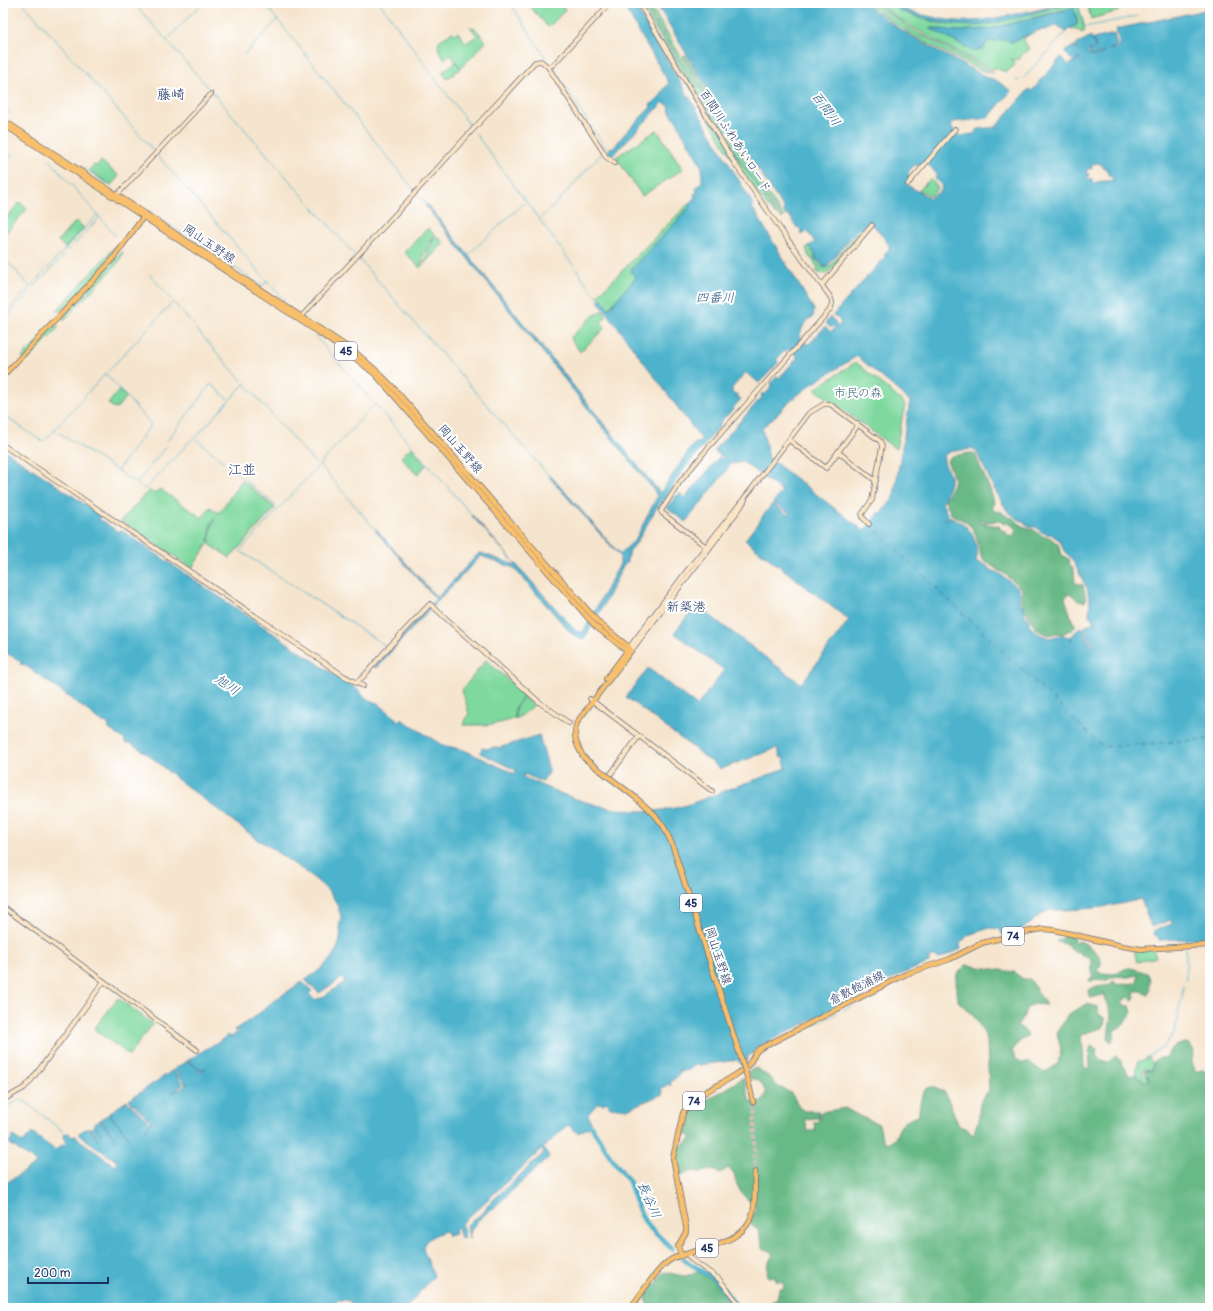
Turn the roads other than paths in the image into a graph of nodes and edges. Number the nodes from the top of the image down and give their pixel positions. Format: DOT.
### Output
graph roads {
  1 [pos="610,3"];
  2 [pos="639,3"];
  3 [pos="550,66"];
  4 [pos="211,94"];
  5 [pos="3,120"];
  6 [pos="3,124"];
  7 [pos="955,129"];
  8 [pos="615,163"];
  9 [pos="908,184"];
  10 [pos="116,196"];
  11 [pos="144,215"];
  12 [pos="872,225"];
  13 [pos="822,285"];
  14 [pos="300,318"];
  15 [pos="3,376"];
  16 [pos="858,425"];
  17 [pos="788,440"];
  18 [pos="3,445"];
  19 [pos="838,452"];
  20 [pos="876,481"];
  21 [pos="869,524"];
  22 [pos="708,547"];
  23 [pos="629,650"];
  24 [pos="356,683"];
  25 [pos="363,686"];
  26 [pos="591,700"];
  27 [pos="569,723"];
  28 [pos="639,736"];
  29 [pos="610,774"];
  30 [pos="712,792"];
  31 [pos="3,907"];
  32 [pos="1210,945"];
  33 [pos="104,981"];
  34 [pos="197,1050"];
  35 [pos="3,1100"];
  36 [pos="753,1102"];
  37 [pos="755,1172"];
  38 [pos="687,1254"];
  39 [pos="681,1256"];
  40 [pos="630,1308"];
  41 [pos="742,1308"];
  1 -- 3 [label="street"];
  2 -- 13 [label="street, 百間川ふれあいロード"];
  3 -- 8 [label="street"];
  3 -- 14 [label="street"];
  4 -- 10 [label="street"];
  5 -- 10 [label="main road, 岡山玉野線 / 45"];
  6 -- 10 [label="main road, 岡山玉野線 / 45"];
  7 -- 9 [label="street"];
  10 -- 11 [label="main road, 岡山玉野線 / 45"];
  11 -- 14 [label="main road, 岡山玉野線 / 45"];
  11 -- 15 [label="main road"];
  12 -- 13 [label="street"];
  13 -- 22 [label="street, 百間川ふれあいロード"];
  14 -- 23 [label="main road, 岡山玉野線 / 45"];
  16 -- 17 [label="street"];
  16 -- 19 [label="street"];
  16 -- 20 [label="street"];
  17 -- 19 [label="street"];
  17 -- 22 [label="street"];
  18 -- 24 [label="street"];
  19 -- 20 [label="street"];
  20 -- 21 [label="street"];
  22 -- 23 [label="street"];
  23 -- 26 [label="main road, 岡山玉野線 / 45"];
  24 -- 25 [label="street"];
  24 -- 27 [label="street"];
  26 -- 28 [label="street"];
  26 -- 36 [label="main road, 岡山玉野線 / 45, bridge"];
  28 -- 29 [label="street"];
  28 -- 30 [label="street"];
  31 -- 33 [label="street"];
  32 -- 39 [label="main road, 倉敷飽浦線 / 74"];
  33 -- 34 [label="street"];
  33 -- 35 [label="street"];
  37 -- 38 [label="main road, 45"];
  38 -- 39 [label="main road, 45"];
  38 -- 41 [label="street"];
  39 -- 40 [label="main road, 45"];
}
